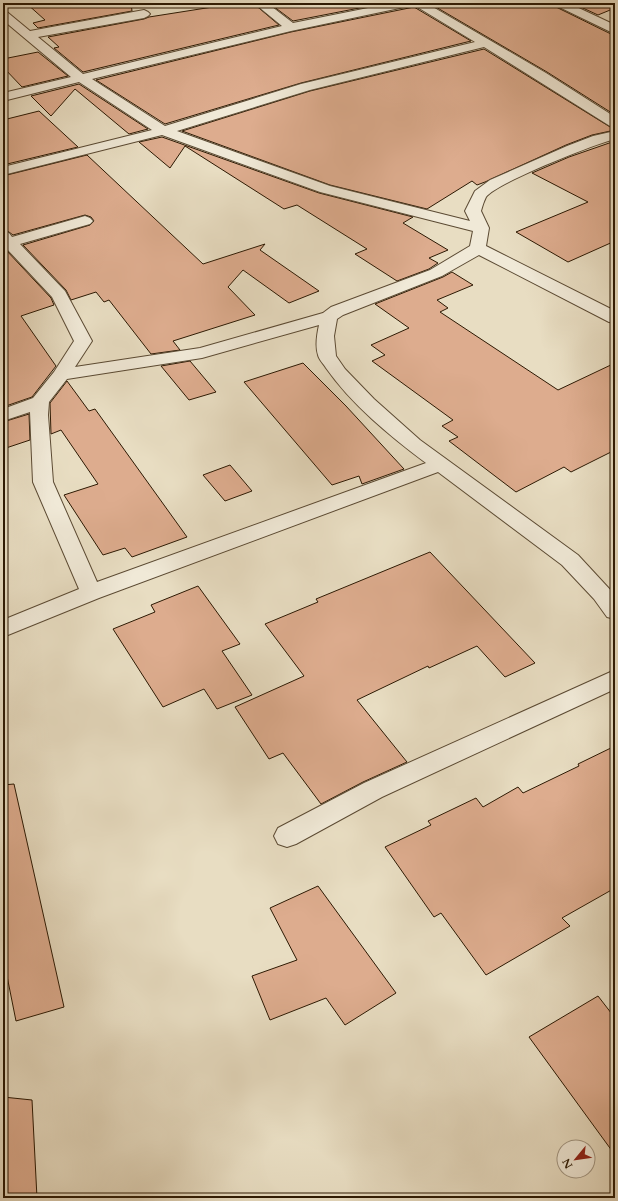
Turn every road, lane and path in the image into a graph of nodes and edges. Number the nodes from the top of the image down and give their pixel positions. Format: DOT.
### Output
graph roads {
  1 [pos="260,3"];
  2 [pos="410,3"];
  3 [pos="418,3"];
  4 [pos="559,3"];
  5 [pos="3,14"];
  6 [pos="144,14"];
  7 [pos="291,27"];
  8 [pos="615,30"];
  9 [pos="28,35"];
  10 [pos="486,43"];
  11 [pos="81,78"];
  12 [pos="3,97"];
  13 [pos="615,122"];
  14 [pos="163,132"];
  15 [pos="615,135"];
  16 [pos="3,171"];
  17 [pos="85,221"];
  18 [pos="481,228"];
  19 [pos="5,241"];
  20 [pos="478,248"];
  21 [pos="329,317"];
  22 [pos="615,318"];
  23 [pos="61,375"];
  24 [pos="40,402"];
  25 [pos="3,415"];
  26 [pos="439,465"];
  27 [pos="91,593"];
  28 [pos="615,611"];
  29 [pos="3,629"];
  30 [pos="615,679"];
  31 [pos="287,836"];
  1 -- 7 [label="street"];
  2 -- 7 [label="street"];
  3 -- 10 [label="street"];
  4 -- 8 [label="street"];
  5 -- 9 [label="street"];
  6 -- 9 [label="street"];
  7 -- 11 [label="street"];
  9 -- 11 [label="street"];
  10 -- 13 [label="street"];
  10 -- 14 [label="street"];
  11 -- 12 [label="street"];
  11 -- 14 [label="street"];
  14 -- 16 [label="street"];
  14 -- 18 [label="street"];
  15 -- 18 [label="street"];
  17 -- 19 [label="street"];
  18 -- 20 [label="street"];
  19 -- 23 [label="street"];
  20 -- 21 [label="street"];
  20 -- 22 [label="street"];
  21 -- 23 [label="street"];
  21 -- 26 [label="street"];
  23 -- 24 [label="street"];
  24 -- 25 [label="street"];
  24 -- 27 [label="street"];
  26 -- 27 [label="street"];
  26 -- 28 [label="street"];
  27 -- 29 [label="street"];
  30 -- 31 [label="street"];
}
